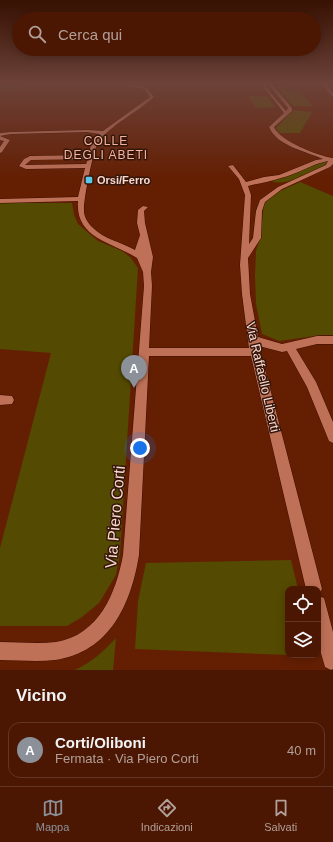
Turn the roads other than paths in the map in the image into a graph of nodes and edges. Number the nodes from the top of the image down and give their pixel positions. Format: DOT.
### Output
graph roads {
  1 [pos="129,114"];
  2 [pos="285,114"];
  3 [pos="104,133"];
  4 [pos="0,137"];
  5 [pos="0,151"];
  6 [pos="309,151"];
  7 [pos="90,157"];
  8 [pos="332,160"];
  9 [pos="315,162"];
  10 [pos="88,166"];
  11 [pos="231,166"];
  12 [pos="329,167"];
  13 [pos="290,183"];
  14 [pos="244,185"];
  15 [pos="81,199"];
  16 [pos="0,201"];
  17 [pos="146,203"];
  18 [pos="143,231"];
  19 [pos="116,244"];
  20 [pos="140,256"];
  21 [pos="244,258"];
  22 [pos="147,272"];
  23 [pos="333,340"];
  24 [pos="254,346"];
  25 [pos="290,347"];
  26 [pos="144,352"];
  27 [pos="333,437"];
  28 [pos="313,586"];
  29 [pos="321,610"];
  30 [pos="328,623"];
  31 [pos="0,651"];
  32 [pos="331,661"];
  1 -- 3 [label="street"];
  2 -- 6 [label="street"];
  3 -- 4 [label="street"];
  3 -- 7 [label="street"];
  4 -- 5 [label="street"];
  6 -- 8 [label="street"];
  6 -- 9 [label="street"];
  7 -- 10 [label="street"];
  7 -- 10 [label="street"];
  8 -- 9 [label="street"];
  8 -- 12 [label="street"];
  9 -- 14 [label="street"];
  10 -- 15 [label="street"];
  11 -- 14 [label="street, Via Raffaello Liberti"];
  12 -- 13 [label="street"];
  13 -- 14 [label="street"];
  13 -- 21 [label="street"];
  14 -- 21 [label="street, Via Raffaello Liberti"];
  15 -- 16 [label="street"];
  15 -- 19 [label="street"];
  17 -- 18 [label="street, Via Piero Corti"];
  18 -- 19 [label="street"];
  18 -- 20 [label="street, Via Piero Corti"];
  18 -- 22 [label="street, Via Piero Corti"];
  19 -- 20 [label="street"];
  20 -- 22 [label="street, Via Piero Corti"];
  21 -- 24 [label="street, Via Raffaello Liberti"];
  22 -- 26 [label="street, Via Piero Corti"];
  23 -- 25 [label="street"];
  24 -- 25 [label="street"];
  24 -- 26 [label="street"];
  24 -- 28 [label="street, Via Raffaello Liberti"];
  25 -- 27 [label="street"];
  26 -- 31 [label="street, Via Piero Corti"];
  29 -- 30 [label="street"];
  30 -- 32 [label="street"];
}
